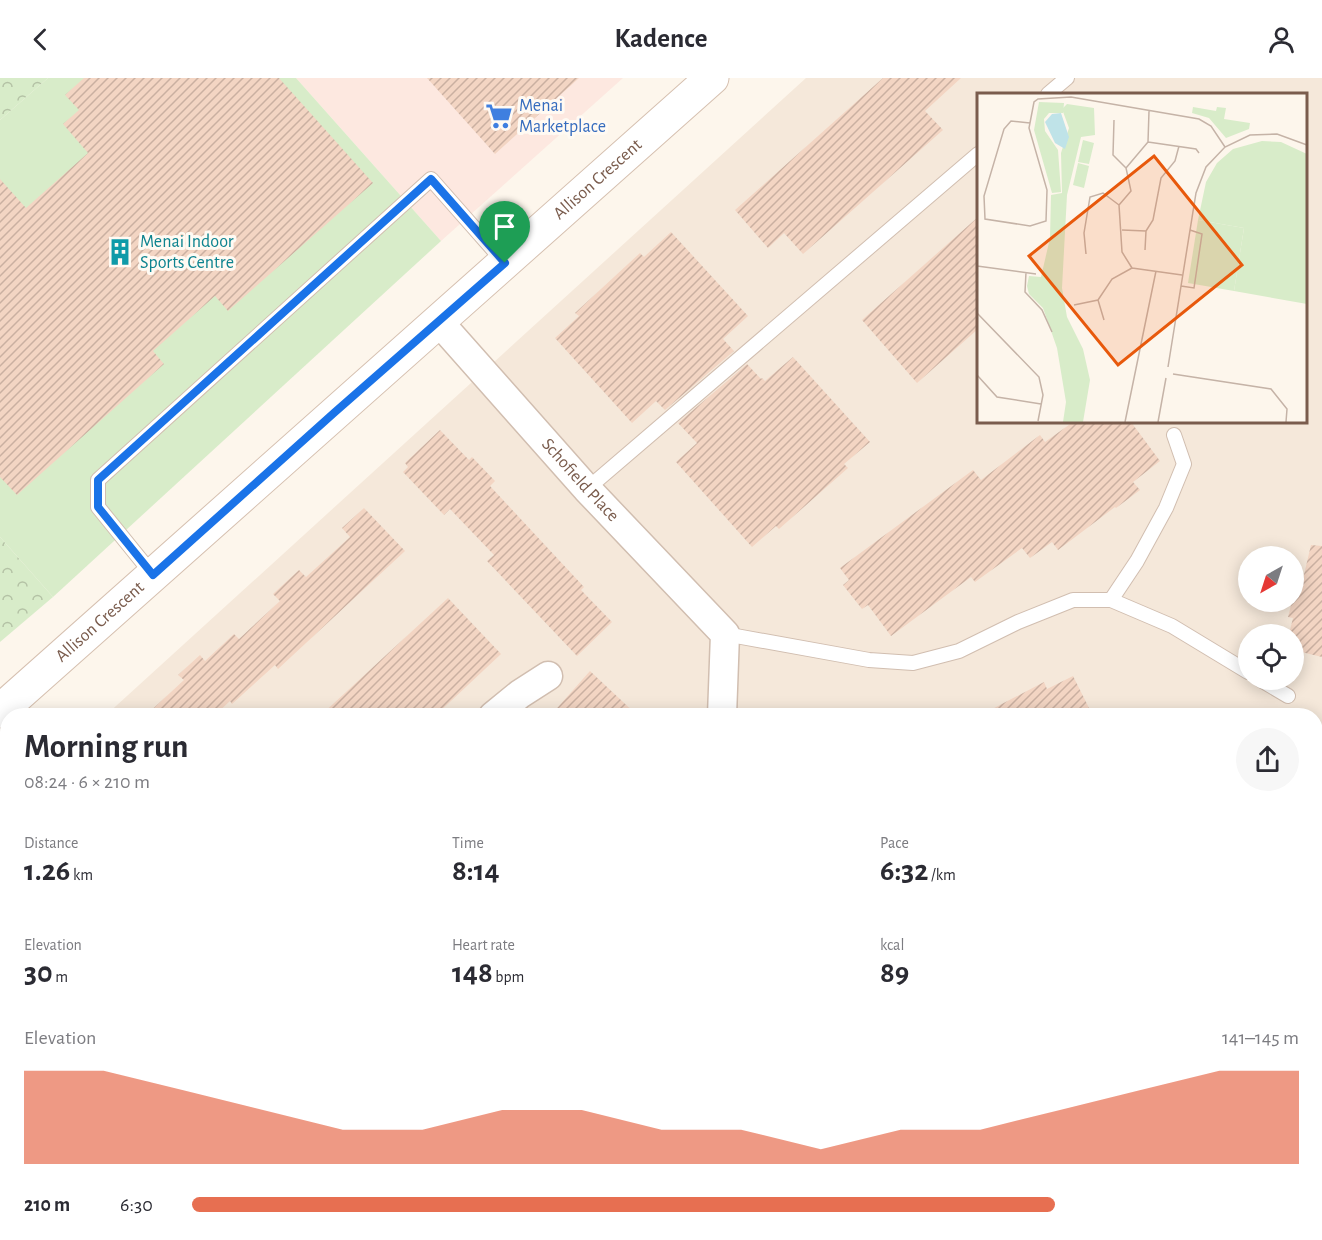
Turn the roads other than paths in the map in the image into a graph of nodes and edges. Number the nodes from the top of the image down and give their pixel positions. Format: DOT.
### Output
graph roads {
  1 [pos="712,78"];
  2 [pos="1067,78"];
  3 [pos="1049,93"];
  4 [pos="977,155"];
  5 [pos="505,263"];
  6 [pos="439,322"];
  7 [pos="1174,435"];
  8 [pos="587,489"];
  9 [pos="153,575"];
  10 [pos="1111,600"];
  11 [pos="725,634"];
  12 [pos="1238,666"];
  13 [pos="548,676"];
  14 [pos="1278,690"];
  15 [pos="1288,696"];
  16 [pos="3,708"];
  17 [pos="503,708"];
  18 [pos="722,708"];
  1 -- 5 [label="street, Allison Crescent"];
  2 -- 3 [label="lane"];
  4 -- 8 [label="lane"];
  5 -- 6 [label="street, Allison Crescent"];
  5 -- 9 [label="lane"];
  6 -- 8 [label="street, Schofield Place"];
  6 -- 9 [label="street, Allison Crescent"];
  7 -- 10 [label="lane"];
  8 -- 11 [label="street, Schofield Place"];
  9 -- 16 [label="street, Allison Crescent"];
  10 -- 11 [label="lane"];
  10 -- 12 [label="lane"];
  11 -- 18 [label="street"];
  13 -- 17 [label="street"];
  14 -- 15 [label="lane"];
}
